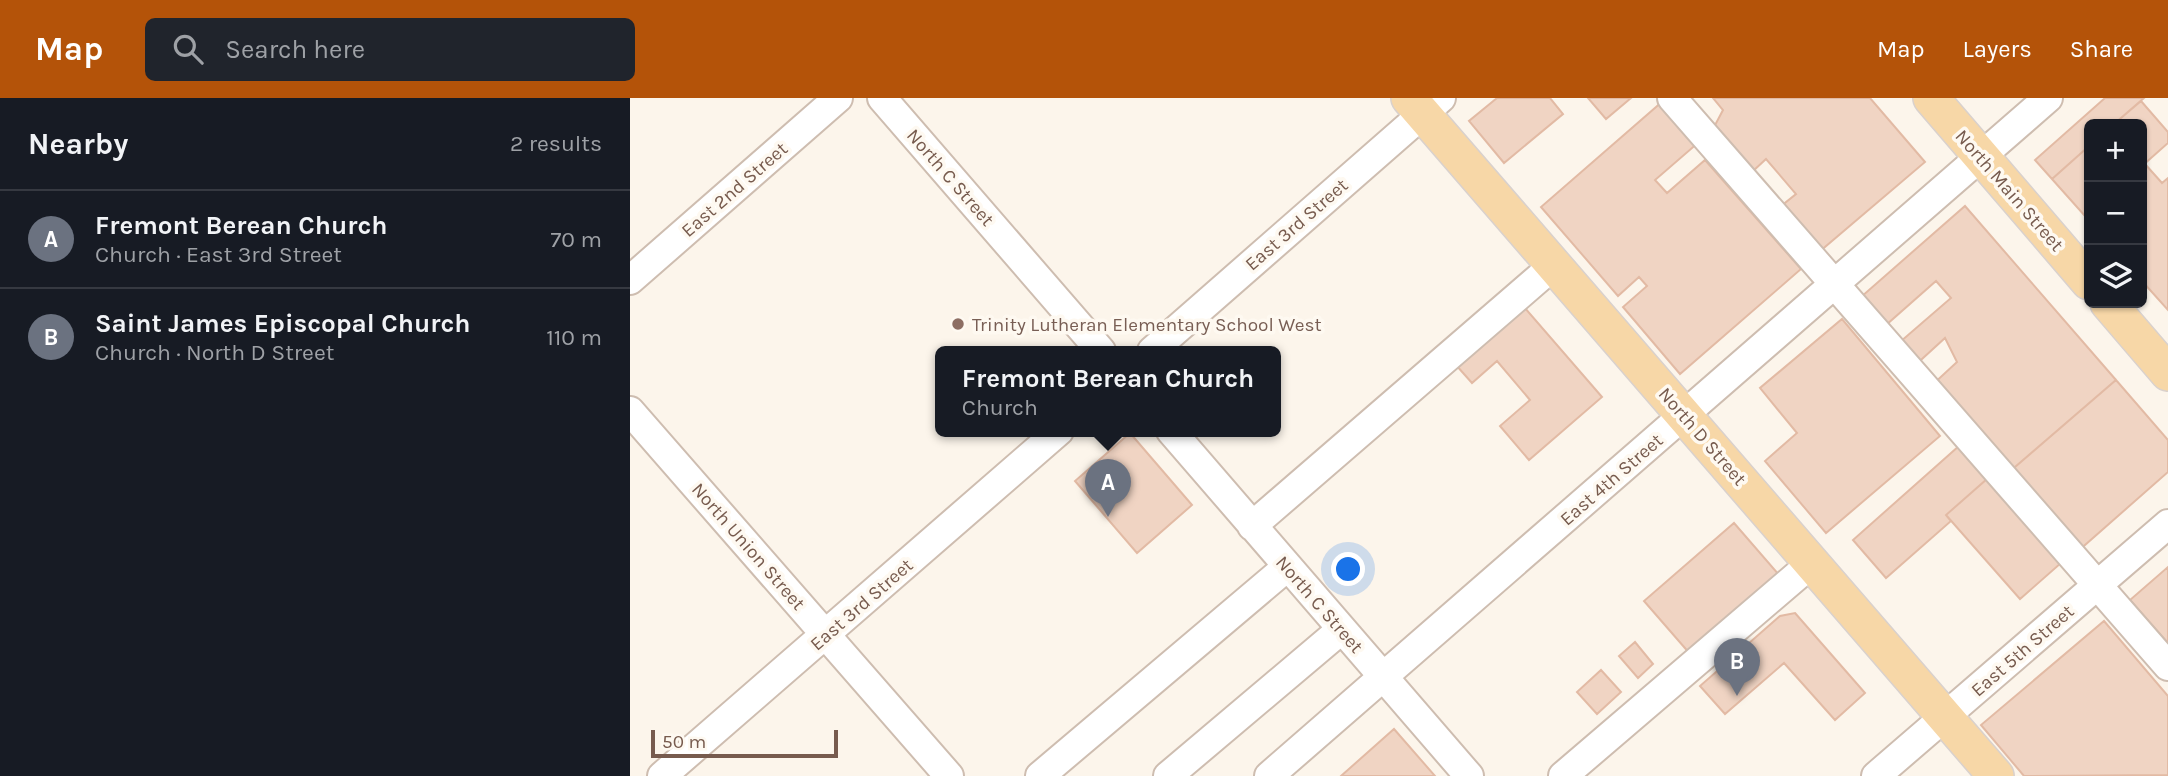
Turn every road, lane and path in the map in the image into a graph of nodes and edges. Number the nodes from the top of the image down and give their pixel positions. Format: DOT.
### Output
graph roads {
  1 [pos="838,98"];
  2 [pos="882,98"];
  3 [pos="1672,98"];
  4 [pos="1931,98"];
  5 [pos="2048,98"];
  6 [pos="1424,103"];
  7 [pos="1981,156"];
  8 [pos="1554,265"];
  9 [pos="2084,276"];
  10 [pos="630,280"];
  11 [pos="1835,284"];
  12 [pos="2112,308"];
  13 [pos="1097,346"];
  14 [pos="1157,346"];
  15 [pos="2168,373"];
  16 [pos="630,411"];
  17 [pos="1685,415"];
  18 [pos="1052,437"];
  19 [pos="1176,437"];
  20 [pos="2168,524"];
  21 [pos="1252,526"];
  22 [pos="1813,562"];
  23 [pos="1287,567"];
  24 [pos="2098,584"];
  25 [pos="1342,629"];
  26 [pos="827,635"];
  27 [pos="2168,666"];
  28 [pos="1383,677"];
  29 [pos="1944,717"];
  30 [pos="662,776"];
  31 [pos="949,776"];
  32 [pos="1040,776"];
  33 [pos="1168,776"];
  34 [pos="1269,776"];
  35 [pos="1469,776"];
  36 [pos="1563,776"];
  37 [pos="1876,776"];
  38 [pos="1996,776"];
  1 -- 10 [label="street, East 2nd Street"];
  2 -- 13 [label="street, North C Street"];
  3 -- 11 [label="street"];
  4 -- 7 [label="main road, North Main Street"];
  5 -- 7 [label="street, East 4th Street"];
  6 -- 8 [label="main road, North D Street"];
  6 -- 14 [label="street, East 3rd Street"];
  7 -- 9 [label="main road, North Main Street"];
  7 -- 11 [label="street, East 4th Street"];
  8 -- 17 [label="main road, North D Street"];
  8 -- 21 [label="street"];
  11 -- 17 [label="street, East 4th Street"];
  11 -- 24 [label="street"];
  12 -- 15 [label="main road"];
  16 -- 26 [label="street, North Union Street"];
  17 -- 22 [label="main road, North D Street"];
  17 -- 28 [label="street, East 4th Street"];
  18 -- 26 [label="street, East 3rd Street"];
  19 -- 21 [label="street, North C Street"];
  20 -- 24 [label="street, East 5th Street"];
  21 -- 23 [label="street, North C Street"];
  22 -- 29 [label="main road, North D Street"];
  22 -- 36 [label="street"];
  23 -- 25 [label="street, North C Street"];
  23 -- 32 [label="street"];
  24 -- 27 [label="street"];
  24 -- 29 [label="street, East 5th Street"];
  25 -- 28 [label="street, North C Street"];
  25 -- 33 [label="street"];
  26 -- 30 [label="street, East 3rd Street"];
  26 -- 31 [label="street, North Union Street"];
  28 -- 34 [label="street, East 4th Street"];
  28 -- 35 [label="street, North C Street"];
  29 -- 37 [label="street, East 5th Street"];
  29 -- 38 [label="main road, North D Street"];
}
